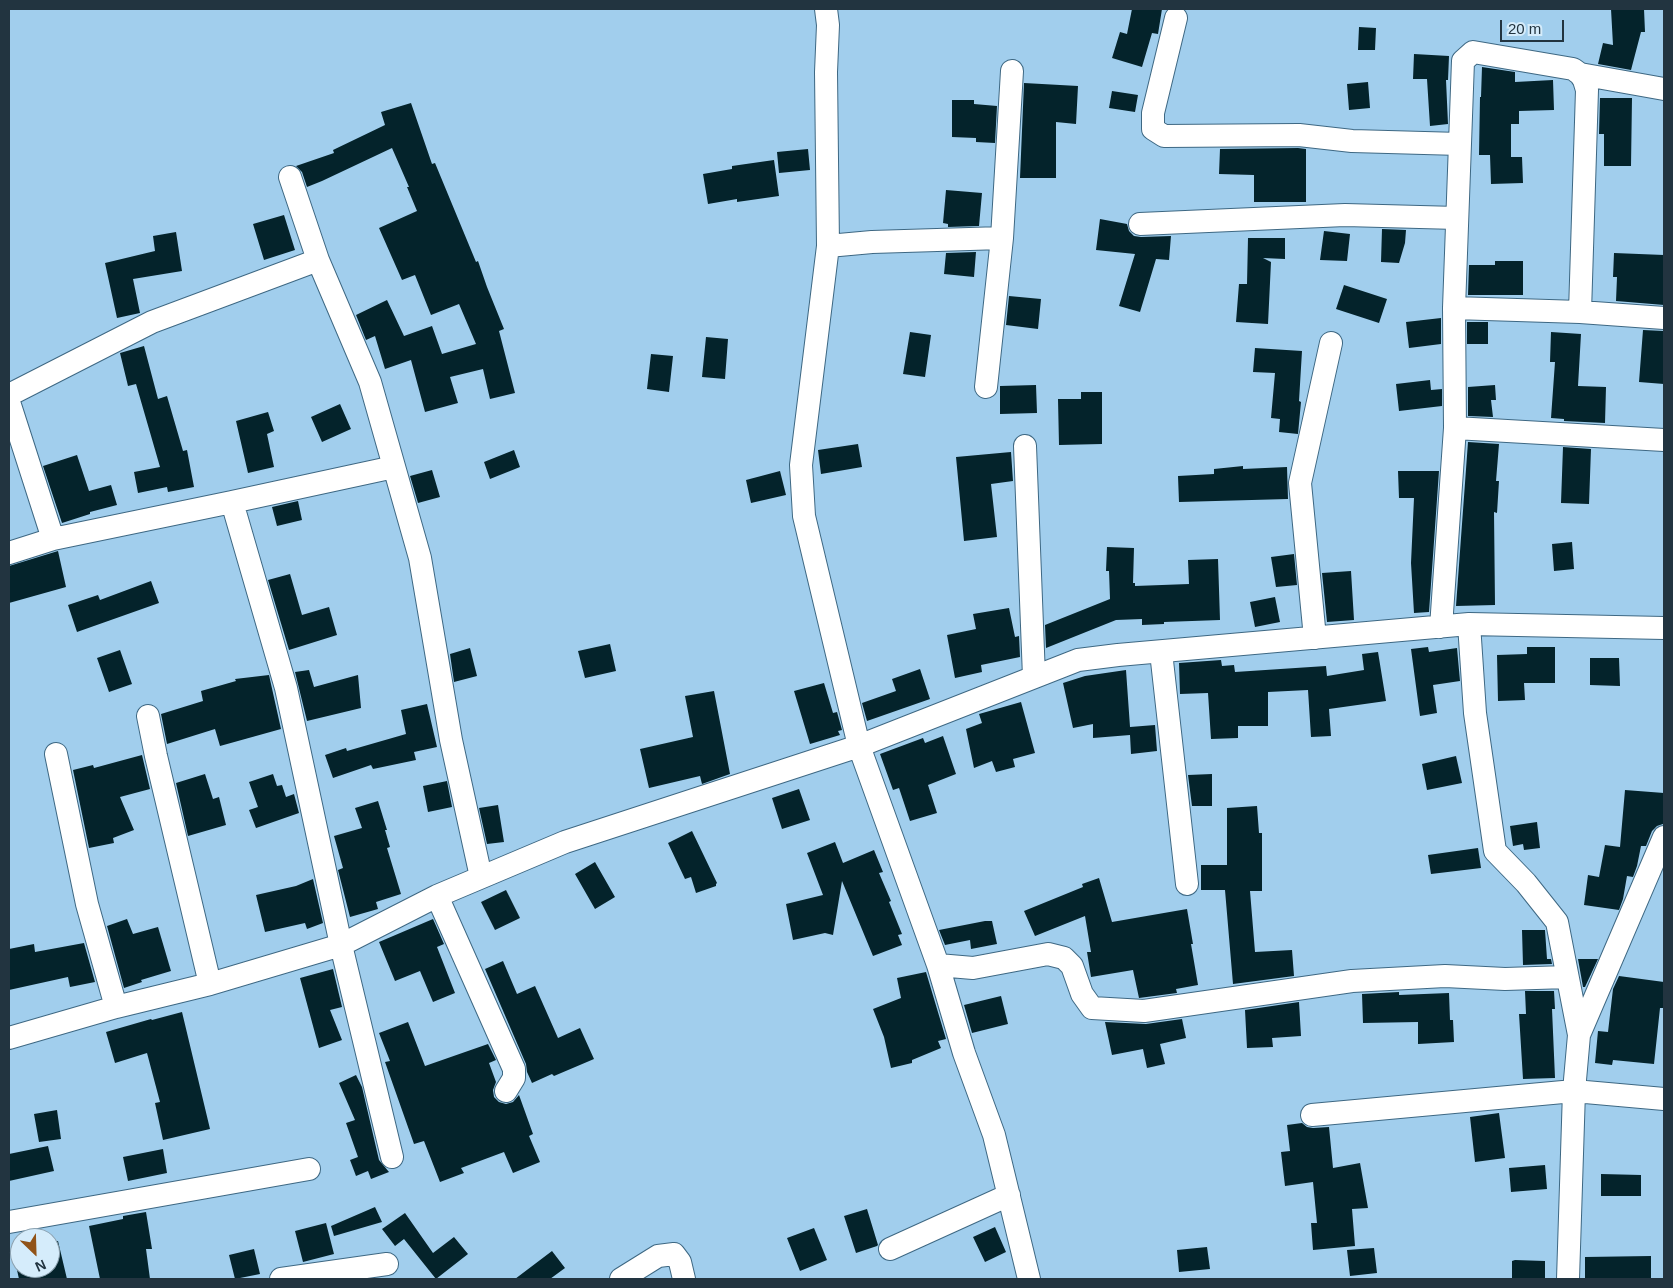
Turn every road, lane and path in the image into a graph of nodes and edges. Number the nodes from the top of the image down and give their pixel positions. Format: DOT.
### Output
graph roads {
  1 [pos="826,9"];
  2 [pos="1176,18"];
  3 [pos="1012,71"];
  4 [pos="1580,74"];
  5 [pos="1664,89"];
  6 [pos="1460,144"];
  7 [pos="290,177"];
  8 [pos="1457,218"];
  9 [pos="1140,224"];
  10 [pos="1002,238"];
  11 [pos="828,246"];
  12 [pos="318,260"];
  13 [pos="1454,308"];
  14 [pos="1580,312"];
  15 [pos="1664,318"];
  16 [pos="1331,343"];
  17 [pos="986,387"];
  18 [pos="9,394"];
  19 [pos="9,402"];
  20 [pos="1455,428"];
  21 [pos="1664,440"];
  22 [pos="1025,446"];
  23 [pos="394,467"];
  24 [pos="232,502"];
  25 [pos="53,539"];
  26 [pos="9,553"];
  27 [pos="1469,624"];
  28 [pos="1441,627"];
  29 [pos="1664,628"];
  30 [pos="1316,638"];
  31 [pos="1161,652"];
  32 [pos="1034,678"];
  33 [pos="148,716"];
  34 [pos="859,746"];
  35 [pos="56,754"];
  36 [pos="1664,837"];
  37 [pos="481,877"];
  38 [pos="1655,881"];
  39 [pos="1187,884"];
  40 [pos="437,896"];
  41 [pos="341,945"];
  42 [pos="938,965"];
  43 [pos="1568,977"];
  44 [pos="210,984"];
  45 [pos="116,1007"];
  46 [pos="1578,1035"];
  47 [pos="9,1038"];
  48 [pos="506,1091"];
  49 [pos="1574,1091"];
  50 [pos="1664,1099"];
  51 [pos="1312,1115"];
  52 [pos="392,1156"];
  53 [pos="309,1169"];
  54 [pos="1009,1195"];
  55 [pos="9,1222"];
  56 [pos="890,1249"];
  57 [pos="387,1264"];
  58 [pos="281,1279"];
  59 [pos="621,1279"];
  60 [pos="684,1279"];
  61 [pos="1029,1279"];
  62 [pos="1568,1279"];
  1 -- 11 [label="street"];
  2 -- 6 [label="street"];
  3 -- 10 [label="street"];
  4 -- 5 [label="street"];
  4 -- 6 [label="street"];
  4 -- 14 [label="street"];
  6 -- 8 [label="street"];
  7 -- 12 [label="street"];
  8 -- 9 [label="street"];
  8 -- 13 [label="street"];
  10 -- 11 [label="street"];
  10 -- 17 [label="street"];
  11 -- 34 [label="street"];
  12 -- 18 [label="street"];
  12 -- 23 [label="street"];
  13 -- 14 [label="street"];
  13 -- 20 [label="street"];
  14 -- 15 [label="street"];
  16 -- 30 [label="street"];
  19 -- 25 [label="street"];
  20 -- 21 [label="street"];
  20 -- 28 [label="street"];
  22 -- 32 [label="street"];
  23 -- 24 [label="street"];
  23 -- 37 [label="street"];
  24 -- 25 [label="street"];
  24 -- 41 [label="street"];
  25 -- 26 [label="street"];
  27 -- 28 [label="street"];
  27 -- 29 [label="street"];
  27 -- 43 [label="street"];
  28 -- 30 [label="street"];
  30 -- 31 [label="street"];
  31 -- 32 [label="street"];
  31 -- 39 [label="street"];
  32 -- 34 [label="street"];
  33 -- 44 [label="street"];
  34 -- 37 [label="street"];
  34 -- 42 [label="street"];
  35 -- 45 [label="street"];
  36 -- 38 [label="street"];
  37 -- 40 [label="street"];
  38 -- 46 [label="street"];
  40 -- 41 [label="street"];
  40 -- 48 [label="street"];
  41 -- 44 [label="street"];
  41 -- 52 [label="street"];
  42 -- 43 [label="street"];
  42 -- 54 [label="street"];
  43 -- 46 [label="street"];
  44 -- 45 [label="street"];
  45 -- 47 [label="street"];
  46 -- 49 [label="street"];
  49 -- 50 [label="street"];
  49 -- 51 [label="street"];
  49 -- 62 [label="street"];
  53 -- 55 [label="street"];
  54 -- 56 [label="street"];
  54 -- 61 [label="street"];
  57 -- 58 [label="street"];
  59 -- 60 [label="street"];
}
